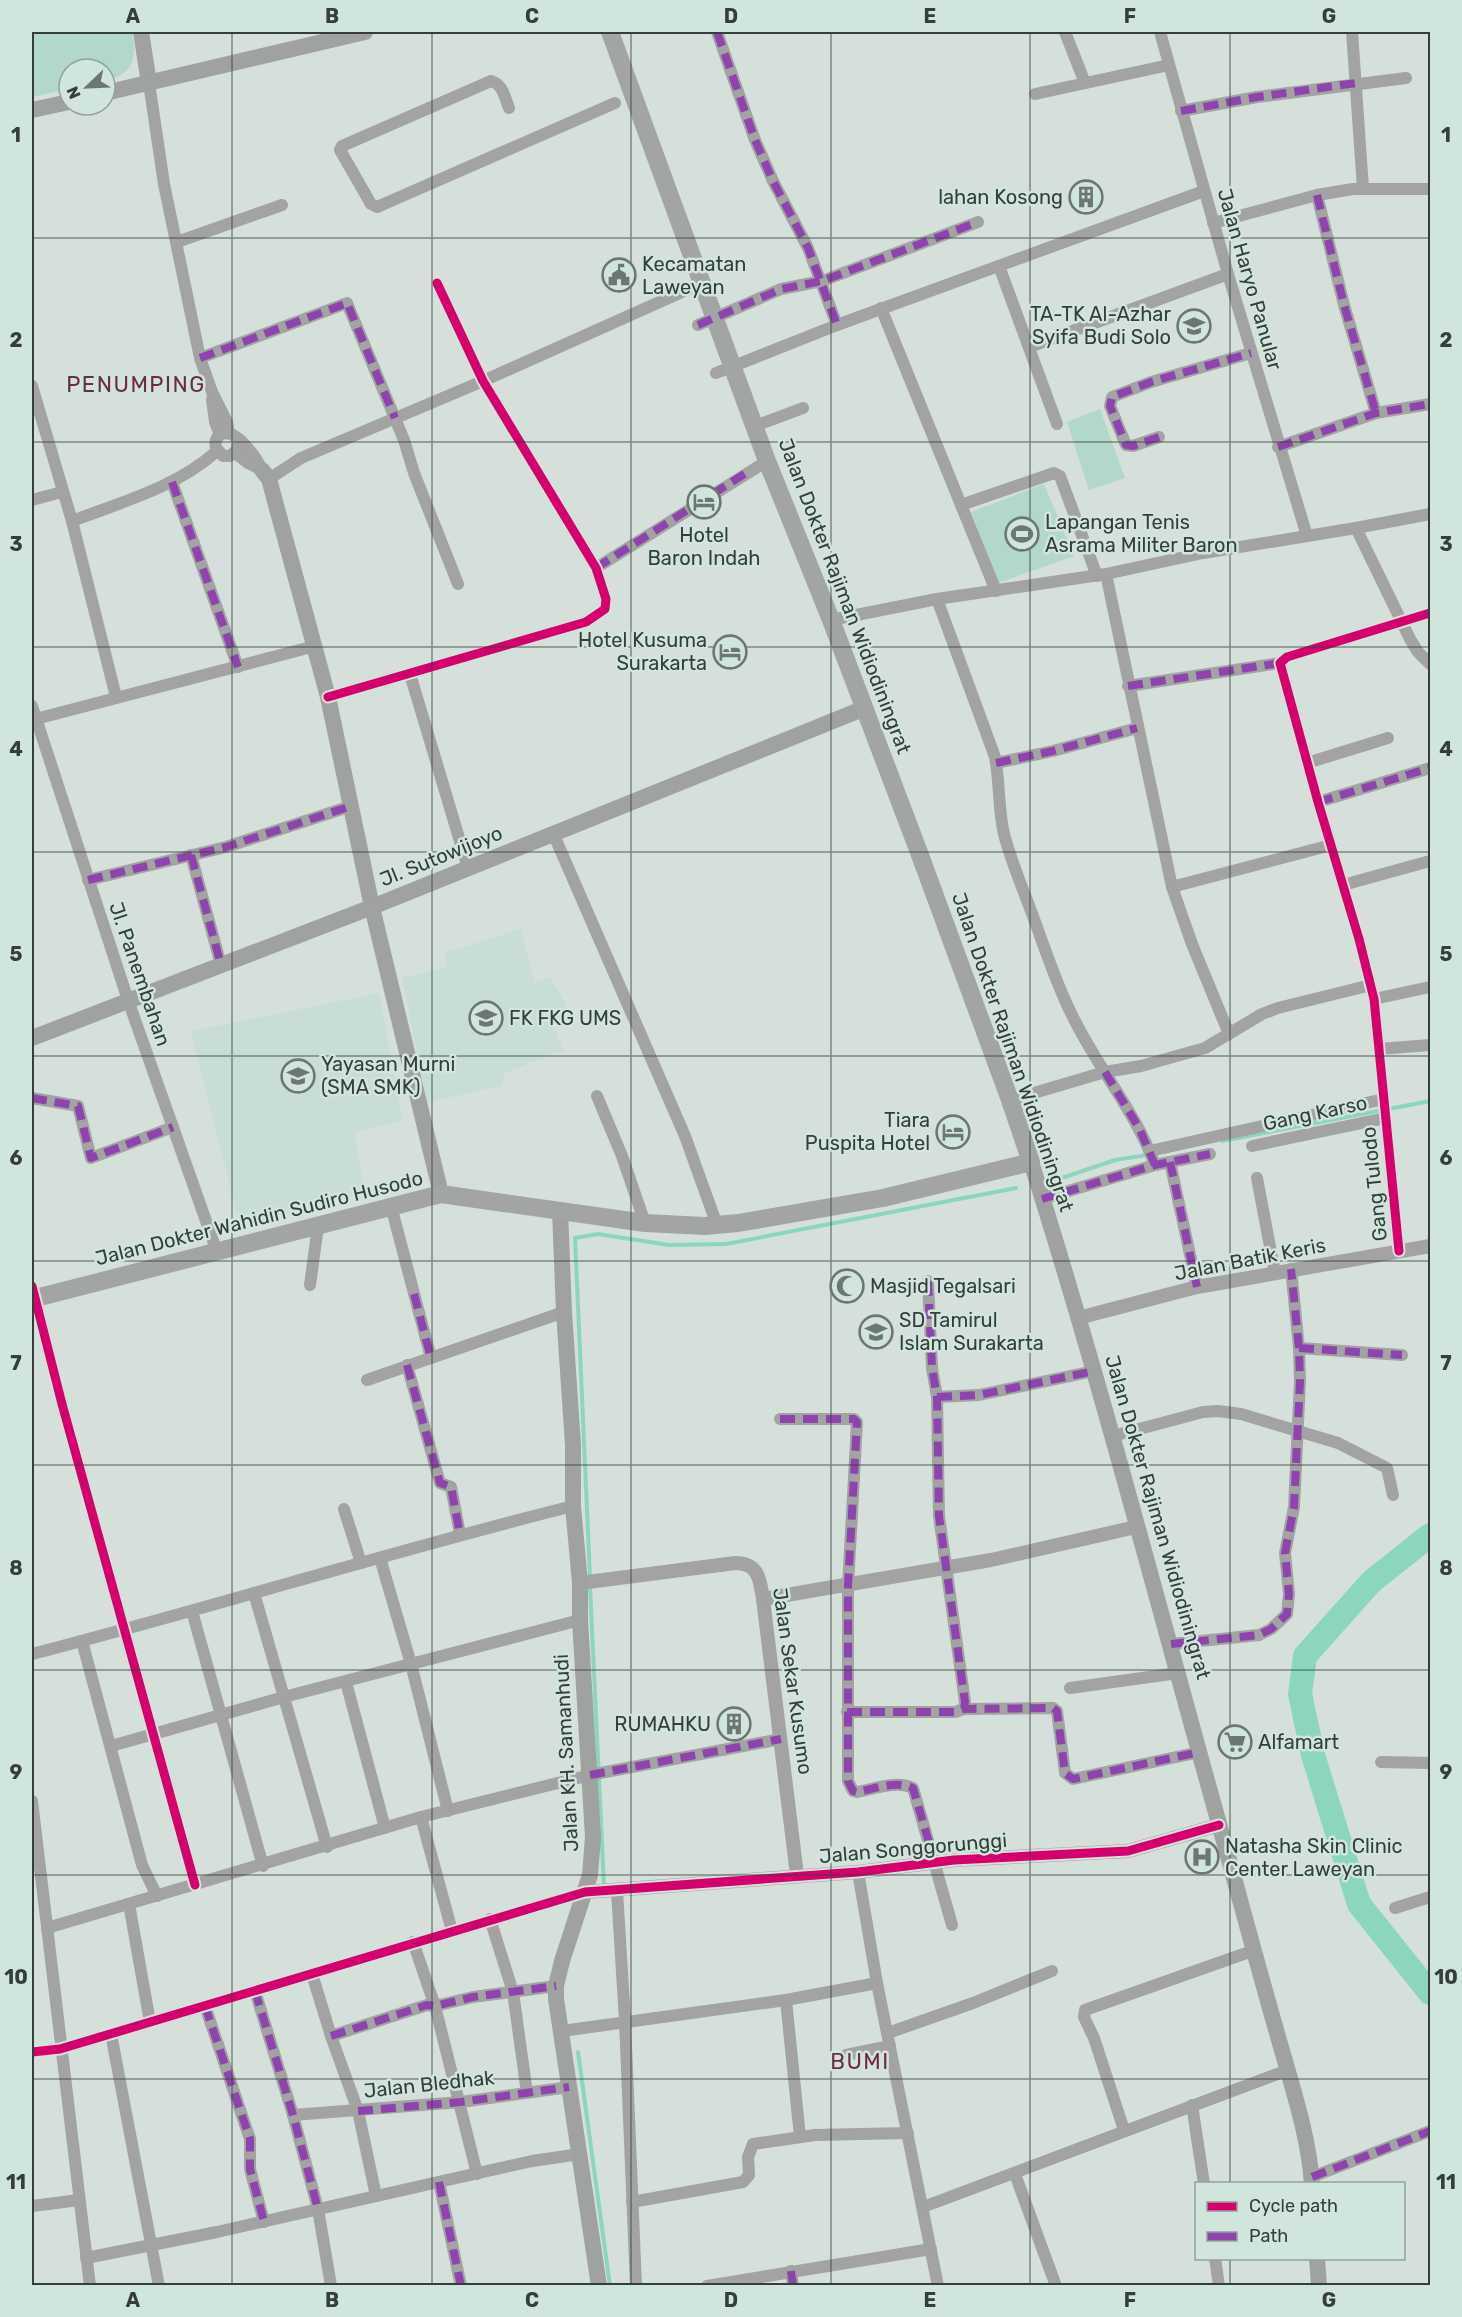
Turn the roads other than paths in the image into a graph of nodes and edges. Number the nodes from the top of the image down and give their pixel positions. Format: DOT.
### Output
graph roads {
  1 [pos="141,32"];
  2 [pos="365,32"];
  3 [pos="610,32"];
  4 [pos="717,32"];
  5 [pos="1065,32"];
  6 [pos="1160,32"];
  7 [pos="1352,32"];
  8 [pos="320,37"];
  9 [pos="1169,65"];
  10 [pos="1406,78"];
  11 [pos="149,83"];
  12 [pos="1085,83"];
  13 [pos="1356,83"];
  14 [pos="117,90"];
  15 [pos="1035,94"];
  16 [pos="615,103"];
  17 [pos="57,105"];
  18 [pos="508,108"];
  19 [pos="32,110"];
  20 [pos="1181,111"];
  21 [pos="1363,188"];
  22 [pos="1431,189"];
  23 [pos="1204,191"];
  24 [pos="1317,195"];
  25 [pos="282,205"];
  26 [pos="978,222"];
  27 [pos="1213,223"];
  28 [pos="177,242"];
  29 [pos="999,266"];
  30 [pos="1228,274"];
  31 [pos="822,281"];
  32 [pos="437,283"];
  33 [pos="702,283"];
  34 [pos="881,308"];
  35 [pos="715,317"];
  36 [pos="698,325"];
  37 [pos="837,325"];
  38 [pos="1029,347"];
  39 [pos="1251,353"];
  40 [pos="200,358"];
  41 [pos="734,365"];
  42 [pos="716,374"];
  43 [pos="483,381"];
  44 [pos="32,386"];
  45 [pos="1431,404"];
  46 [pos="803,408"];
  47 [pos="1376,413"];
  48 [pos="395,418"];
  49 [pos="1057,424"];
  50 [pos="37,425"];
  51 [pos="755,426"];
  52 [pos="1160,437"];
  53 [pos="231,440"];
  54 [pos="1278,447"];
  55 [pos="217,451"];
  56 [pos="768,460"];
  57 [pos="266,474"];
  58 [pos="172,482"];
  59 [pos="62,492"];
  60 [pos="32,500"];
  61 [pos="961,504"];
  62 [pos="1431,514"];
  63 [pos="72,522"];
  64 [pos="1356,528"];
  65 [pos="1307,536"];
  66 [pos="596,568"];
  67 [pos="1101,575"];
  68 [pos="458,584"];
  69 [pos="996,591"];
  70 [pos="937,599"];
  71 [pos="1431,613"];
  72 [pos="831,620"];
  73 [pos="1401,621"];
  74 [pos="315,646"];
  75 [pos="1280,663"];
  76 [pos="1431,664"];
  77 [pos="238,667"];
  78 [pos="410,674"];
  79 [pos="1128,686"];
  80 [pos="116,697"];
  81 [pos="328,697"];
  82 [pos="32,706"];
  83 [pos="865,708"];
  84 [pos="33,720"];
  85 [pos="1137,728"];
  86 [pos="1388,738"];
  87 [pos="996,763"];
  88 [pos="1307,763"];
  89 [pos="1431,768"];
  90 [pos="1318,802"];
  91 [pos="351,806"];
  92 [pos="553,833"];
  93 [pos="1331,845"];
  94 [pos="191,855"];
  95 [pos="1431,861"];
  96 [pos="468,868"];
  97 [pos="88,880"];
  98 [pos="1343,885"];
  99 [pos="1172,887"];
  100 [pos="372,907"];
  101 [pos="220,965"];
  102 [pos="1371,985"];
  103 [pos="1431,987"];
  104 [pos="1374,999"];
  105 [pos="128,1000"];
  106 [pos="1229,1035"];
  107 [pos="32,1038"];
  108 [pos="1431,1045"];
  109 [pos="1379,1049"];
  110 [pos="1105,1072"];
  111 [pos="597,1096"];
  112 [pos="32,1098"];
  113 [pos="1010,1100"];
  114 [pos="1385,1108"];
  115 [pos="173,1127"];
  116 [pos="1252,1146"];
  117 [pos="1210,1154"];
  118 [pos="1152,1156"];
  119 [pos="1030,1162"];
  120 [pos="1170,1162"];
  121 [pos="1257,1178"];
  122 [pos="441,1194"];
  123 [pos="1042,1199"];
  124 [pos="391,1206"];
  125 [pos="560,1210"];
  126 [pos="645,1223"];
  127 [pos="717,1225"];
  128 [pos="318,1226"];
  129 [pos="1431,1246"];
  130 [pos="1399,1251"];
  131 [pos="217,1252"];
  132 [pos="1291,1269"];
  133 [pos="1275,1273"];
  134 [pos="928,1281"];
  135 [pos="310,1285"];
  136 [pos="1197,1287"];
  137 [pos="32,1295"];
  138 [pos="564,1312"];
  139 [pos="1078,1318"];
  140 [pos="1299,1348"];
  141 [pos="1402,1355"];
  142 [pos="431,1358"];
  143 [pos="407,1365"];
  144 [pos="1094,1371"];
  145 [pos="367,1380"];
  146 [pos="936,1397"];
  147 [pos="780,1419"];
  148 [pos="1296,1431"];
  149 [pos="1113,1436"];
  150 [pos="1393,1495"];
  151 [pos="573,1506"];
  152 [pos="344,1509"];
  153 [pos="1136,1527"];
  154 [pos="460,1534"];
  155 [pos="380,1558"];
  156 [pos="361,1563"];
  157 [pos="947,1567"];
  158 [pos="583,1582"];
  159 [pos="848,1586"];
  160 [pos="254,1593"];
  161 [pos="763,1599"];
  162 [pos="192,1611"];
  163 [pos="580,1620"];
  164 [pos="125,1630"];
  165 [pos="82,1641"];
  166 [pos="1171,1644"];
  167 [pos="32,1654"];
  168 [pos="411,1664"];
  169 [pos="1178,1672"];
  170 [pos="346,1682"];
  171 [pos="1070,1688"];
  172 [pos="284,1697"];
  173 [pos="964,1710"];
  174 [pos="847,1712"];
  175 [pos="220,1715"];
  176 [pos="153,1733"];
  177 [pos="781,1739"];
  178 [pos="111,1746"];
  179 [pos="1200,1752"];
  180 [pos="1381,1762"];
  181 [pos="1431,1762"];
  182 [pos="597,1774"];
  183 [pos="32,1801"];
  184 [pos="448,1811"];
  185 [pos="421,1817"];
  186 [pos="1219,1825"];
  187 [pos="385,1828"];
  188 [pos="327,1846"];
  189 [pos="935,1863"];
  190 [pos="263,1866"];
  191 [pos="858,1872"];
  192 [pos="797,1875"];
  193 [pos="36,1882"];
  194 [pos="195,1885"];
  195 [pos="602,1891"];
  196 [pos="157,1896"];
  197 [pos="1431,1897"];
  198 [pos="129,1904"];
  199 [pos="1395,1908"];
  200 [pos="490,1919"];
  201 [pos="952,1925"];
  202 [pos="47,1928"];
  203 [pos="452,1931"];
  204 [pos="413,1942"];
  205 [pos="1255,1950"];
  206 [pos="1052,1971"];
  207 [pos="312,1974"];
  208 [pos="877,1983"];
  209 [pos="556,1986"];
  210 [pos="255,1991"];
  211 [pos="513,1992"];
  212 [pos="786,2000"];
  213 [pos="205,2006"];
  214 [pos="435,2006"];
  215 [pos="625,2021"];
  216 [pos="150,2022"];
  217 [pos="562,2031"];
  218 [pos="888,2032"];
  219 [pos="111,2034"];
  220 [pos="331,2036"];
  221 [pos="890,2046"];
  222 [pos="60,2049"];
  223 [pos="32,2052"];
  224 [pos="846,2055"];
  225 [pos="1288,2070"];
  226 [pos="569,2086"];
  227 [pos="527,2093"];
  228 [pos="460,2102"];
  229 [pos="1192,2105"];
  230 [pos="358,2110"];
  231 [pos="292,2115"];
  232 [pos="1124,2130"];
  233 [pos="1431,2131"];
  234 [pos="908,2133"];
  235 [pos="800,2137"];
  236 [pos="580,2154"];
  237 [pos="477,2174"];
  238 [pos="1015,2174"];
  239 [pos="1312,2180"];
  240 [pos="439,2182"];
  241 [pos="1204,2182"];
  242 [pos="376,2196"];
  243 [pos="79,2200"];
  244 [pos="632,2202"];
  245 [pos="32,2206"];
  246 [pos="923,2207"];
  247 [pos="318,2209"];
  248 [pos="264,2222"];
  249 [pos="151,2244"];
  250 [pos="931,2249"];
  251 [pos="86,2258"];
  252 [pos="1215,2260"];
  253 [pos="1317,2260"];
  254 [pos="791,2271"];
  255 [pos="90,2286"];
  256 [pos="159,2286"];
  257 [pos="331,2286"];
  258 [pos="461,2286"];
  259 [pos="598,2286"];
  260 [pos="636,2286"];
  261 [pos="707,2286"];
  262 [pos="793,2286"];
  263 [pos="938,2286"];
  264 [pos="1056,2286"];
  265 [pos="1219,2286"];
  266 [pos="1319,2286"];
  1 -- 11 [label="main road"];
  2 -- 8 [label="main road"];
  3 -- 33 [label="main road, Jalan Dokter Rajiman Widiodiningrat"];
  4 -- 31 [label="street"];
  5 -- 12 [label="street"];
  6 -- 9 [label="street, Jalan Haryo Panular"];
  7 -- 13 [label="street"];
  8 -- 11 [label="main road"];
  9 -- 12 [label="street"];
  9 -- 20 [label="street, Jalan Haryo Panular"];
  10 -- 13 [label="street"];
  11 -- 14 [label="main road"];
  11 -- 28 [label="street"];
  12 -- 15 [label="street"];
  13 -- 20 [label="street"];
  13 -- 21 [label="street"];
  16 -- 18 [label="street"];
  17 -- 19 [label="main road"];
  20 -- 23 [label="street, Jalan Haryo Panular"];
  21 -- 22 [label="street"];
  21 -- 24 [label="street"];
  23 -- 27 [label="street, Jalan Haryo Panular"];
  23 -- 29 [label="street"];
  24 -- 27 [label="street"];
  24 -- 47 [label="street"];
  25 -- 28 [label="street"];
  26 -- 31 [label="street"];
  27 -- 30 [label="street, Jalan Haryo Panular"];
  28 -- 40 [label="street"];
  29 -- 34 [label="street"];
  29 -- 38 [label="street"];
  30 -- 38 [label="street"];
  30 -- 39 [label="street, Jalan Haryo Panular"];
  31 -- 35 [label="street"];
  31 -- 37 [label="street"];
  32 -- 43 [label="street"];
  33 -- 35 [label="main road, Jalan Dokter Rajiman Widiodiningrat"];
  33 -- 43 [label="street"];
  34 -- 37 [label="street"];
  34 -- 61 [label="street"];
  35 -- 36 [label="street"];
  35 -- 41 [label="main road, Jalan Dokter Rajiman Widiodiningrat"];
  37 -- 41 [label="street"];
  38 -- 49 [label="street"];
  39 -- 52 [label="street"];
  39 -- 54 [label="street, Jalan Haryo Panular"];
  40 -- 48 [label="street"];
  40 -- 53 [label="street"];
  41 -- 42 [label="street"];
  41 -- 51 [label="main road, Jalan Dokter Rajiman Widiodiningrat"];
  43 -- 48 [label="street"];
  43 -- 66 [label="street"];
  44 -- 50 [label="street"];
  45 -- 47 [label="street"];
  46 -- 51 [label="street"];
  47 -- 54 [label="street"];
  48 -- 57 [label="street"];
  48 -- 68 [label="street"];
  50 -- 59 [label="street"];
  51 -- 56 [label="main road, Jalan Dokter Rajiman Widiodiningrat"];
  53 -- 55 [label="street"];
  53 -- 55 [label="street"];
  53 -- 57 [label="street"];
  54 -- 65 [label="street, Jalan Haryo Panular"];
  55 -- 58 [label="street"];
  56 -- 66 [label="street"];
  56 -- 72 [label="main road, Jalan Dokter Rajiman Widiodiningrat"];
  57 -- 74 [label="main road"];
  58 -- 63 [label="street"];
  58 -- 77 [label="street"];
  59 -- 60 [label="street"];
  59 -- 63 [label="street"];
  61 -- 67 [label="street"];
  61 -- 69 [label="street"];
  62 -- 64 [label="street"];
  63 -- 80 [label="street"];
  64 -- 65 [label="street"];
  64 -- 73 [label="street"];
  65 -- 67 [label="street"];
  66 -- 78 [label="street"];
  67 -- 69 [label="street"];
  67 -- 79 [label="street"];
  69 -- 70 [label="street"];
  70 -- 72 [label="street"];
  70 -- 87 [label="street"];
  71 -- 73 [label="street"];
  72 -- 83 [label="main road, Jalan Dokter Rajiman Widiodiningrat"];
  73 -- 75 [label="street"];
  73 -- 76 [label="street"];
  74 -- 77 [label="street"];
  74 -- 81 [label="main road"];
  75 -- 79 [label="street"];
  75 -- 88 [label="street, Gang Tulodo"];
  77 -- 80 [label="street"];
  78 -- 81 [label="street"];
  78 -- 96 [label="street"];
  79 -- 85 [label="street"];
  80 -- 84 [label="street"];
  81 -- 91 [label="main road"];
  82 -- 84 [label="street, Jl. Panembahan"];
  83 -- 92 [label="main road, Jl. Sutowijoyo"];
  83 -- 113 [label="main road, Jalan Dokter Rajiman Widiodiningrat"];
  84 -- 97 [label="street, Jl. Panembahan"];
  85 -- 87 [label="street"];
  85 -- 99 [label="street"];
  86 -- 88 [label="street"];
  87 -- 110 [label="street"];
  88 -- 90 [label="street, Gang Tulodo"];
  89 -- 90 [label="street"];
  90 -- 93 [label="street, Gang Tulodo"];
  91 -- 94 [label="street"];
  91 -- 100 [label="main road"];
  92 -- 96 [label="main road, Jl. Sutowijoyo"];
  92 -- 127 [label="street"];
  93 -- 98 [label="street, Gang Tulodo"];
  93 -- 99 [label="street"];
  94 -- 97 [label="street"];
  94 -- 101 [label="street"];
  95 -- 98 [label="street"];
  96 -- 100 [label="main road, Jl. Sutowijoyo"];
  97 -- 105 [label="street, Jl. Panembahan"];
  98 -- 102 [label="street, Gang Tulodo"];
  99 -- 106 [label="street"];
  100 -- 101 [label="main road, Jl. Sutowijoyo"];
  100 -- 122 [label="main road"];
  101 -- 105 [label="main road, Jl. Sutowijoyo"];
  102 -- 104 [label="street, Gang Tulodo"];
  102 -- 106 [label="street"];
  103 -- 104 [label="street"];
  104 -- 109 [label="street, Gang Tulodo"];
  105 -- 107 [label="main road, Jl. Sutowijoyo"];
  105 -- 115 [label="street, Jl. Panembahan"];
  106 -- 110 [label="street"];
  108 -- 109 [label="street"];
  109 -- 114 [label="street, Gang Tulodo"];
  110 -- 113 [label="street"];
  110 -- 118 [label="street"];
  111 -- 126 [label="street"];
  112 -- 115 [label="street"];
  113 -- 119 [label="main road, Jalan Dokter Rajiman Widiodiningrat"];
  114 -- 116 [label="street, Gang Karso"];
  114 -- 118 [label="street"];
  114 -- 130 [label="street, Gang Tulodo"];
  115 -- 131 [label="street, Jl. Panembahan"];
  117 -- 120 [label="street"];
  118 -- 120 [label="street"];
  118 -- 123 [label="street"];
  119 -- 123 [label="main road, Jalan Dokter Rajiman Widiodiningrat"];
  119 -- 127 [label="main road, Jalan Dokter Wahidin Sudiro Husodo"];
  120 -- 136 [label="street"];
  121 -- 133 [label="street"];
  122 -- 124 [label="main road, Jalan Dokter Wahidin Sudiro Husodo"];
  122 -- 125 [label="main road, Jalan Dokter Wahidin Sudiro Husodo"];
  123 -- 139 [label="main road, Jalan Dokter Rajiman Widiodiningrat"];
  124 -- 128 [label="main road, Jalan Dokter Wahidin Sudiro Husodo"];
  124 -- 142 [label="street"];
  125 -- 126 [label="main road, Jalan Dokter Wahidin Sudiro Husodo"];
  125 -- 138 [label="main road, Jalan KH. Samanhudi"];
  126 -- 127 [label="main road, Jalan Dokter Wahidin Sudiro Husodo"];
  128 -- 131 [label="main road, Jalan Dokter Wahidin Sudiro Husodo"];
  128 -- 135 [label="street"];
  129 -- 130 [label="street, Jalan Batik Keris"];
  130 -- 132 [label="street, Jalan Batik Keris"];
  131 -- 137 [label="main road, Jalan Dokter Wahidin Sudiro Husodo"];
  132 -- 133 [label="street, Jalan Batik Keris"];
  132 -- 140 [label="street"];
  133 -- 136 [label="street, Jalan Batik Keris"];
  134 -- 146 [label="street"];
  136 -- 139 [label="street, Jalan Batik Keris"];
  137 -- 164 [label="street"];
  138 -- 142 [label="street"];
  138 -- 151 [label="main road, Jalan KH. Samanhudi"];
  139 -- 144 [label="main road, Jalan Dokter Rajiman Widiodiningrat"];
  140 -- 141 [label="street"];
  140 -- 148 [label="street"];
  142 -- 143 [label="street"];
  143 -- 145 [label="street"];
  143 -- 154 [label="street"];
  144 -- 146 [label="street"];
  144 -- 149 [label="main road, Jalan Dokter Rajiman Widiodiningrat"];
  146 -- 157 [label="street"];
  147 -- 159 [label="street"];
  148 -- 149 [label="street"];
  148 -- 150 [label="street"];
  148 -- 166 [label="street"];
  149 -- 153 [label="main road, Jalan Dokter Rajiman Widiodiningrat"];
  151 -- 154 [label="street"];
  151 -- 158 [label="main road, Jalan KH. Samanhudi"];
  152 -- 156 [label="street"];
  153 -- 157 [label="street"];
  153 -- 166 [label="main road, Jalan Dokter Rajiman Widiodiningrat"];
  154 -- 155 [label="street"];
  155 -- 156 [label="street"];
  155 -- 168 [label="street"];
  156 -- 160 [label="street"];
  157 -- 159 [label="street"];
  157 -- 173 [label="street"];
  158 -- 161 [label="street, Jalan Sekar Kusumo"];
  158 -- 163 [label="main road, Jalan KH. Samanhudi"];
  159 -- 161 [label="street"];
  159 -- 174 [label="street"];
  160 -- 162 [label="street"];
  160 -- 172 [label="street"];
  161 -- 177 [label="street, Jalan Sekar Kusumo"];
  162 -- 164 [label="street"];
  162 -- 175 [label="street"];
  163 -- 168 [label="street"];
  163 -- 182 [label="main road, Jalan KH. Samanhudi"];
  164 -- 165 [label="street"];
  164 -- 176 [label="street"];
  165 -- 167 [label="street"];
  165 -- 178 [label="street"];
  166 -- 169 [label="main road, Jalan Dokter Rajiman Widiodiningrat"];
  168 -- 170 [label="street"];
  168 -- 184 [label="street"];
  169 -- 171 [label="street"];
  169 -- 179 [label="main road, Jalan Dokter Rajiman Widiodiningrat"];
  170 -- 172 [label="street"];
  170 -- 187 [label="street"];
  172 -- 175 [label="street"];
  172 -- 188 [label="street"];
  173 -- 174 [label="street"];
  173 -- 179 [label="street"];
  174 -- 189 [label="street"];
  175 -- 176 [label="street"];
  175 -- 190 [label="street"];
  176 -- 178 [label="street"];
  176 -- 194 [label="street"];
  177 -- 182 [label="street"];
  177 -- 192 [label="street, Jalan Sekar Kusumo"];
  178 -- 196 [label="street"];
  179 -- 186 [label="main road, Jalan Dokter Rajiman Widiodiningrat"];
  180 -- 181 [label="street"];
  182 -- 184 [label="street"];
  182 -- 195 [label="main road, Jalan KH. Samanhudi"];
  183 -- 193 [label="street"];
  184 -- 185 [label="street"];
  185 -- 187 [label="street"];
  185 -- 203 [label="street"];
  186 -- 189 [label="street, Jalan Songgorunggi"];
  186 -- 205 [label="main road, Jalan Dokter Rajiman Widiodiningrat"];
  187 -- 188 [label="street"];
  188 -- 190 [label="street"];
  189 -- 191 [label="street, Jalan Songgorunggi"];
  189 -- 201 [label="street"];
  190 -- 194 [label="street"];
  191 -- 192 [label="street, Jalan Songgorunggi"];
  191 -- 208 [label="street"];
  192 -- 195 [label="street, Jalan Songgorunggi"];
  193 -- 202 [label="street"];
  194 -- 196 [label="street"];
  195 -- 200 [label="street"];
  195 -- 209 [label="main road, Jalan KH. Samanhudi"];
  195 -- 215 [label="street"];
  196 -- 198 [label="street"];
  197 -- 199 [label="street"];
  198 -- 202 [label="street"];
  198 -- 216 [label="street"];
  200 -- 203 [label="street"];
  200 -- 211 [label="street"];
  202 -- 222 [label="street"];
  203 -- 204 [label="street"];
  204 -- 207 [label="street"];
  204 -- 214 [label="street"];
  205 -- 225 [label="main road, Jalan Dokter Rajiman Widiodiningrat"];
  205 -- 232 [label="street"];
  206 -- 218 [label="street"];
  207 -- 210 [label="street"];
  207 -- 220 [label="street"];
  208 -- 212 [label="street"];
  208 -- 218 [label="street"];
  209 -- 211 [label="street"];
  209 -- 217 [label="main road, Jalan KH. Samanhudi"];
  210 -- 213 [label="street"];
  210 -- 231 [label="street"];
  211 -- 214 [label="street"];
  211 -- 227 [label="street"];
  212 -- 215 [label="street"];
  212 -- 235 [label="street"];
  213 -- 216 [label="street"];
  213 -- 248 [label="street"];
  214 -- 220 [label="street"];
  214 -- 228 [label="street"];
  215 -- 217 [label="street"];
  215 -- 244 [label="street"];
  216 -- 219 [label="street"];
  217 -- 226 [label="main road, Jalan KH. Samanhudi"];
  218 -- 221 [label="street"];
  219 -- 222 [label="street"];
  219 -- 249 [label="street"];
  220 -- 230 [label="street"];
  221 -- 224 [label="street"];
  221 -- 234 [label="street"];
  222 -- 223 [label="street"];
  222 -- 243 [label="street"];
  225 -- 229 [label="street"];
  225 -- 239 [label="main road, Jalan Dokter Rajiman Widiodiningrat"];
  226 -- 227 [label="street, Jalan Bledhak"];
  226 -- 236 [label="main road, Jalan KH. Samanhudi"];
  227 -- 228 [label="street, Jalan Bledhak"];
  228 -- 230 [label="street, Jalan Bledhak"];
  228 -- 237 [label="street"];
  229 -- 232 [label="street"];
  229 -- 241 [label="street"];
  230 -- 231 [label="street, Jalan Bledhak"];
  230 -- 242 [label="street"];
  231 -- 247 [label="street"];
  232 -- 238 [label="street"];
  233 -- 239 [label="street"];
  234 -- 235 [label="street"];
  234 -- 246 [label="street"];
  235 -- 244 [label="street"];
  236 -- 237 [label="street"];
  236 -- 259 [label="main road, Jalan KH. Samanhudi"];
  237 -- 240 [label="street"];
  238 -- 246 [label="street"];
  238 -- 264 [label="street"];
  240 -- 242 [label="street"];
  240 -- 258 [label="street"];
  242 -- 247 [label="street"];
  243 -- 245 [label="street"];
  243 -- 251 [label="street"];
  244 -- 260 [label="street"];
  246 -- 250 [label="street"];
  247 -- 248 [label="street"];
  247 -- 257 [label="street"];
  248 -- 249 [label="street"];
  249 -- 251 [label="street"];
  249 -- 256 [label="street"];
  250 -- 254 [label="street"];
  250 -- 263 [label="street"];
  251 -- 255 [label="street"];
  252 -- 265 [label="street"];
  253 -- 266 [label="main road"];
  254 -- 261 [label="street"];
  254 -- 262 [label="street"];
}
